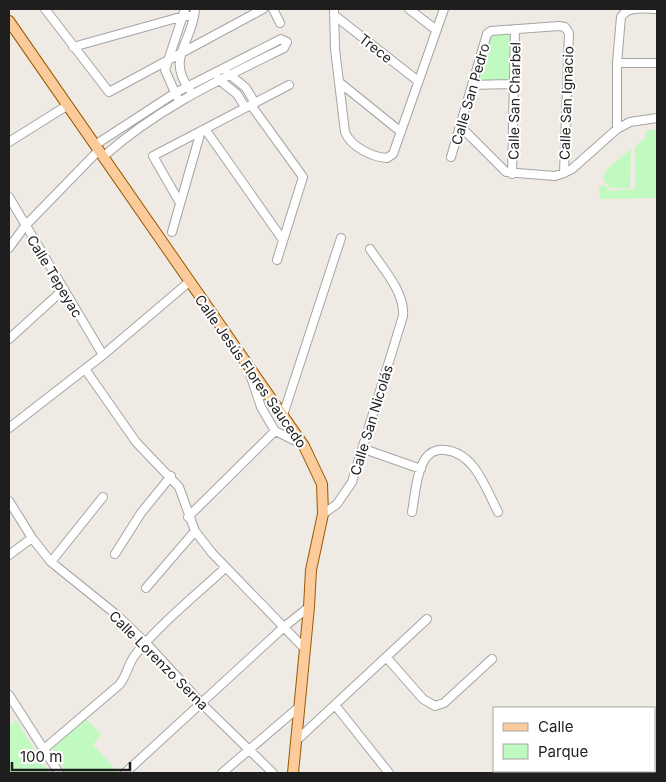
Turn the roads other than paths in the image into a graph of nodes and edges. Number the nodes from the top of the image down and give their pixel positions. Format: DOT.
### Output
graph roads {
  1 [pos="45,9"];
  2 [pos="263,9"];
  3 [pos="273,9"];
  4 [pos="409,9"];
  5 [pos="444,9"];
  6 [pos="631,9"];
  7 [pos="657,9"];
  8 [pos="184,12"];
  9 [pos="195,12"];
  10 [pos="334,12"];
  11 [pos="9,21"];
  12 [pos="280,23"];
  13 [pos="515,28"];
  14 [pos="436,29"];
  15 [pos="73,47"];
  16 [pos="181,54"];
  17 [pos="168,61"];
  18 [pos="617,63"];
  19 [pos="657,63"];
  20 [pos="222,69"];
  21 [pos="212,74"];
  22 [pos="230,75"];
  23 [pos="219,80"];
  24 [pos="418,81"];
  25 [pos="339,82"];
  26 [pos="514,84"];
  27 [pos="289,85"];
  28 [pos="472,85"];
  29 [pos="190,90"];
  30 [pos="177,97"];
  31 [pos="250,105"];
  32 [pos="68,106"];
  33 [pos="657,118"];
  34 [pos="461,127"];
  35 [pos="617,129"];
  36 [pos="203,130"];
  37 [pos="401,132"];
  38 [pos="9,142"];
  39 [pos="99,150"];
  40 [pos="451,156"];
  41 [pos="564,173"];
  42 [pos="512,174"];
  43 [pos="9,197"];
  44 [pos="180,203"];
  45 [pos="25,226"];
  46 [pos="172,232"];
  47 [pos="342,238"];
  48 [pos="283,240"];
  49 [pos="9,248"];
  50 [pos="370,249"];
  51 [pos="277,260"];
  52 [pos="189,282"];
  53 [pos="64,289"];
  54 [pos="9,339"];
  55 [pos="103,355"];
  56 [pos="248,364"];
  57 [pos="85,369"];
  58 [pos="283,415"];
  59 [pos="9,428"];
  60 [pos="275,431"];
  61 [pos="304,446"];
  62 [pos="364,449"];
  63 [pos="421,469"];
  64 [pos="171,476"];
  65 [pos="103,497"];
  66 [pos="9,500"];
  67 [pos="412,512"];
  68 [pos="498,512"];
  69 [pos="323,514"];
  70 [pos="188,517"];
  71 [pos="195,532"];
  72 [pos="32,538"];
  73 [pos="115,554"];
  74 [pos="9,556"];
  75 [pos="51,562"];
  76 [pos="224,569"];
  77 [pos="146,588"];
  78 [pos="309,607"];
  79 [pos="427,619"];
  80 [pos="284,627"];
  81 [pos="146,643"];
  82 [pos="305,649"];
  83 [pos="387,658"];
  84 [pos="492,659"];
  85 [pos="9,695"];
  86 [pos="201,703"];
  87 [pos="335,705"];
  88 [pos="12,706"];
  89 [pos="299,707"];
  90 [pos="297,740"];
  91 [pos="44,749"];
  92 [pos="248,750"];
  93 [pos="59,773"];
  94 [pos="125,773"];
  95 [pos="222,773"];
  96 [pos="273,773"];
  97 [pos="293,773"];
  98 [pos="389,773"];
  1 -- 15 [label="street"];
  2 -- 16 [label="street"];
  3 -- 12 [label="street"];
  4 -- 14 [label="street"];
  5 -- 14 [label="street"];
  6 -- 7 [label="street"];
  6 -- 18 [label="street"];
  8 -- 9 [label="street"];
  8 -- 15 [label="street"];
  8 -- 17 [label="street"];
  9 -- 16 [label="street"];
  10 -- 24 [label="street, Trece"];
  10 -- 25 [label="street"];
  11 -- 32 [label="main road, Calle Jesús Flores Saucedo"];
  13 -- 26 [label="street, Calle San Charbel"];
  13 -- 28 [label="street, Calle San Pedro"];
  13 -- 41 [label="street, Calle San Ignacio"];
  14 -- 24 [label="street"];
  15 -- 17 [label="street"];
  16 -- 17 [label="street"];
  16 -- 29 [label="street"];
  17 -- 30 [label="street"];
  18 -- 19 [label="street"];
  18 -- 35 [label="street"];
  20 -- 21 [label="street"];
  20 -- 22 [label="street"];
  20 -- 22 [label="street"];
  21 -- 23 [label="street"];
  21 -- 29 [label="street"];
  22 -- 23 [label="street"];
  22 -- 31 [label="street"];
  23 -- 29 [label="street"];
  23 -- 31 [label="street"];
  24 -- 37 [label="street"];
  25 -- 37 [label="street"];
  25 -- 37 [label="street"];
  26 -- 28 [label="street"];
  26 -- 42 [label="street, Calle San Charbel"];
  27 -- 31 [label="street"];
  28 -- 34 [label="street, Calle San Pedro"];
  29 -- 30 [label="street"];
  30 -- 39 [label="street"];
  30 -- 39 [label="street"];
  31 -- 36 [label="street"];
  31 -- 48 [label="street"];
  32 -- 38 [label="street"];
  32 -- 39 [label="main road, Calle Jesús Flores Saucedo"];
  33 -- 35 [label="street"];
  34 -- 40 [label="street, Calle San Pedro"];
  34 -- 42 [label="street"];
  35 -- 41 [label="street"];
  36 -- 44 [label="street"];
  36 -- 44 [label="street"];
  36 -- 48 [label="street"];
  39 -- 45 [label="street"];
  39 -- 52 [label="main road, Calle Jesús Flores Saucedo"];
  41 -- 42 [label="street"];
  43 -- 45 [label="street, Calle Tepeyac"];
  44 -- 46 [label="street"];
  45 -- 49 [label="street"];
  45 -- 53 [label="street, Calle Tepeyac"];
  47 -- 58 [label="street"];
  48 -- 51 [label="street"];
  50 -- 62 [label="street, Calle San Nicolás"];
  52 -- 55 [label="street"];
  52 -- 56 [label="main road, Calle Jesús Flores Saucedo"];
  53 -- 54 [label="street"];
  53 -- 55 [label="street, Calle Tepeyac"];
  55 -- 57 [label="street"];
  56 -- 58 [label="main road, Calle Jesús Flores Saucedo"];
  56 -- 60 [label="street"];
  57 -- 59 [label="street"];
  57 -- 64 [label="street"];
  58 -- 61 [label="main road, Calle Jesús Flores Saucedo"];
  60 -- 61 [label="street"];
  60 -- 70 [label="street"];
  61 -- 69 [label="main road, Calle Jesús Flores Saucedo"];
  62 -- 63 [label="street"];
  62 -- 69 [label="street, Calle San Nicolás"];
  63 -- 67 [label="street"];
  63 -- 68 [label="street"];
  64 -- 70 [label="street"];
  64 -- 73 [label="street"];
  65 -- 75 [label="street"];
  66 -- 72 [label="street, Calle Lorenzo Serna"];
  69 -- 78 [label="main road, Calle Jesús Flores Saucedo"];
  70 -- 71 [label="street"];
  71 -- 76 [label="street"];
  71 -- 77 [label="street"];
  72 -- 74 [label="street"];
  72 -- 75 [label="street, Calle Lorenzo Serna"];
  75 -- 81 [label="street, Calle Lorenzo Serna"];
  76 -- 80 [label="street"];
  76 -- 81 [label="street"];
  78 -- 80 [label="street"];
  78 -- 82 [label="main road, Calle Jesús Flores Saucedo"];
  79 -- 83 [label="street"];
  80 -- 82 [label="street"];
  80 -- 86 [label="street"];
  81 -- 86 [label="street, Calle Lorenzo Serna"];
  81 -- 91 [label="street"];
  82 -- 89 [label="main road, Calle Jesús Flores Saucedo"];
  83 -- 84 [label="street"];
  83 -- 87 [label="street"];
  85 -- 88 [label="street"];
  86 -- 92 [label="street, Calle Lorenzo Serna"];
  86 -- 94 [label="street"];
  87 -- 90 [label="street"];
  87 -- 98 [label="street"];
  88 -- 91 [label="street"];
  89 -- 90 [label="main road, Calle Jesús Flores Saucedo"];
  89 -- 92 [label="street"];
  90 -- 97 [label="main road, Calle Jesús Flores Saucedo"];
  91 -- 93 [label="street"];
  92 -- 95 [label="street"];
  92 -- 96 [label="street, Calle Lorenzo Serna"];
}
